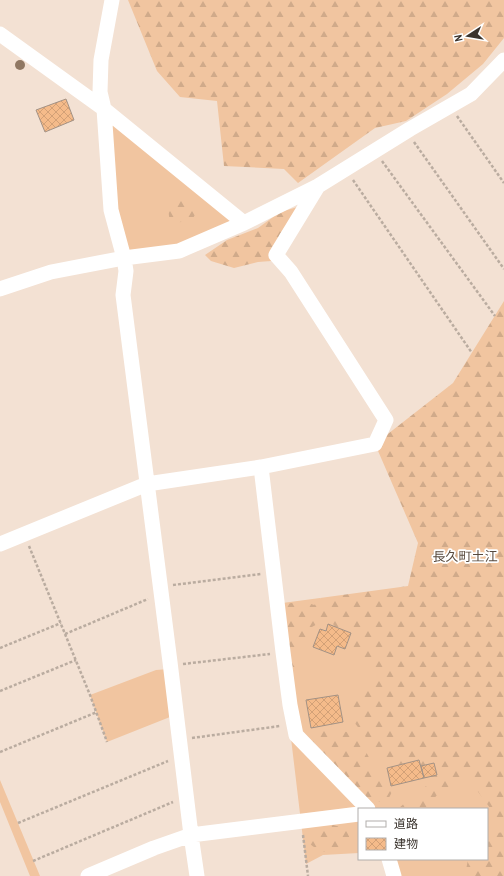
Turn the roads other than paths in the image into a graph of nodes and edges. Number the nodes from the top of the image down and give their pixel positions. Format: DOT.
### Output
graph roads {
  1 [pos="112,0"];
  2 [pos="0,34"];
  3 [pos="504,60"];
  4 [pos="104,109"];
  5 [pos="318,186"];
  6 [pos="244,223"];
  7 [pos="124,258"];
  8 [pos="0,289"];
  9 [pos="261,467"];
  10 [pos="147,484"];
  11 [pos="0,544"];
  12 [pos="367,808"];
  13 [pos="358,814"];
  14 [pos="191,836"];
  15 [pos="389,860"];
  16 [pos="88,876"];
  17 [pos="197,876"];
  18 [pos="394,876"];
  1 -- 4 [label="street"];
  2 -- 4 [label="street"];
  3 -- 5 [label="street"];
  4 -- 6 [label="street"];
  4 -- 7 [label="street"];
  5 -- 6 [label="street"];
  5 -- 9 [label="street"];
  6 -- 7 [label="street"];
  7 -- 8 [label="street"];
  7 -- 10 [label="street"];
  9 -- 10 [label="street"];
  9 -- 12 [label="street"];
  10 -- 11 [label="street"];
  10 -- 14 [label="street"];
  13 -- 14 [label="street"];
  14 -- 16 [label="street"];
  14 -- 17 [label="street"];
  15 -- 18 [label="street"];
}
